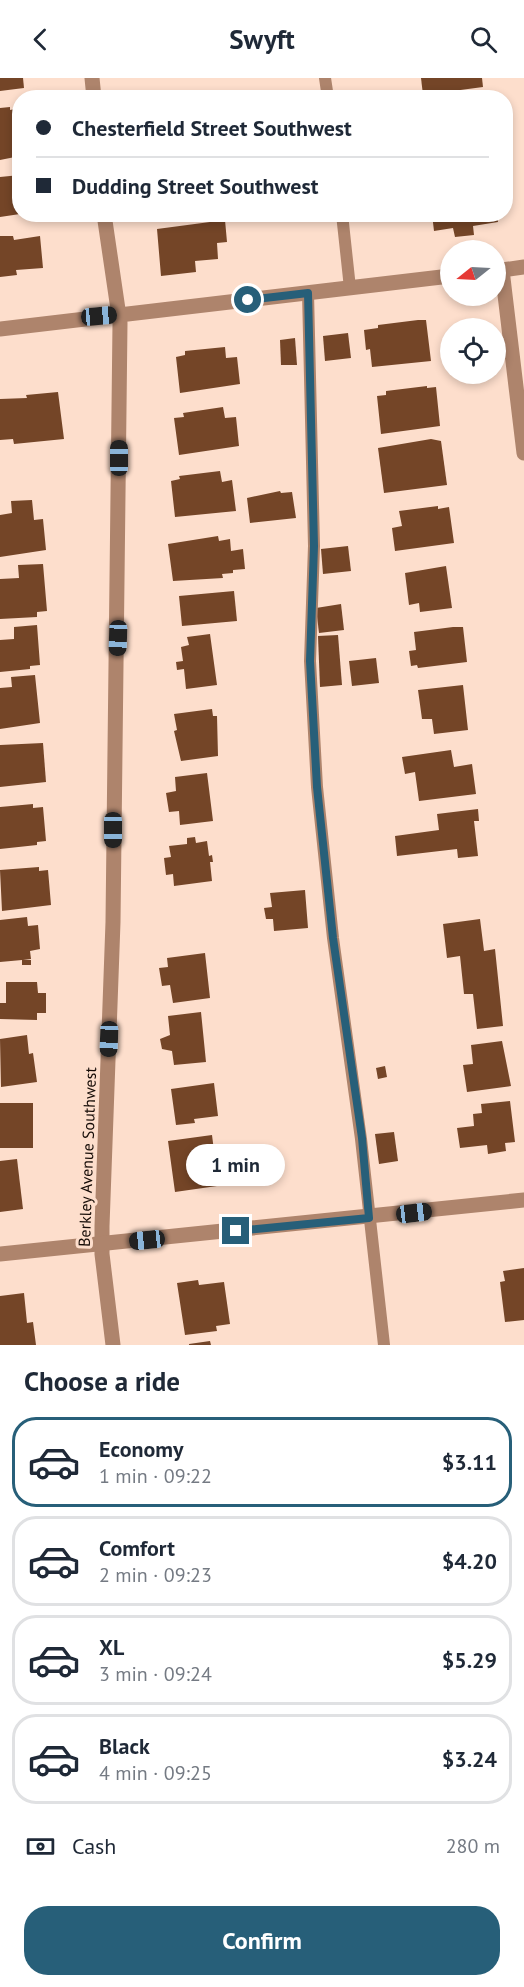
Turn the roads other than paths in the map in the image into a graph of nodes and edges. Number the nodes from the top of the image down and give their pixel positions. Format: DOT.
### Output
graph roads {
  1 [pos="105,222"];
  2 [pos="343,222"];
  3 [pos="524,267"];
  4 [pos="506,269"];
  5 [pos="440,277"];
  6 [pos="350,288"];
  7 [pos="308,293"];
  8 [pos="503,306"];
  9 [pos="118,315"];
  10 [pos="0,329"];
  11 [pos="524,453"];
  12 [pos="524,1200"];
  13 [pos="369,1218"];
  14 [pos="102,1244"];
  15 [pos="0,1254"];
  16 [pos="113,1345"];
  17 [pos="384,1345"];
  1 -- 9 [label="street, Berkley Avenue Southwest"];
  2 -- 6 [label="lane"];
  3 -- 4 [label="street"];
  5 -- 6 [label="street"];
  6 -- 7 [label="street"];
  7 -- 9 [label="street"];
  7 -- 13 [label="lane"];
  8 -- 11 [label="street"];
  9 -- 10 [label="street"];
  9 -- 14 [label="street, Berkley Avenue Southwest"];
  12 -- 13 [label="street"];
  13 -- 14 [label="street"];
  13 -- 17 [label="lane"];
  14 -- 15 [label="street"];
  14 -- 16 [label="street, Berkley Avenue Southwest"];
}
